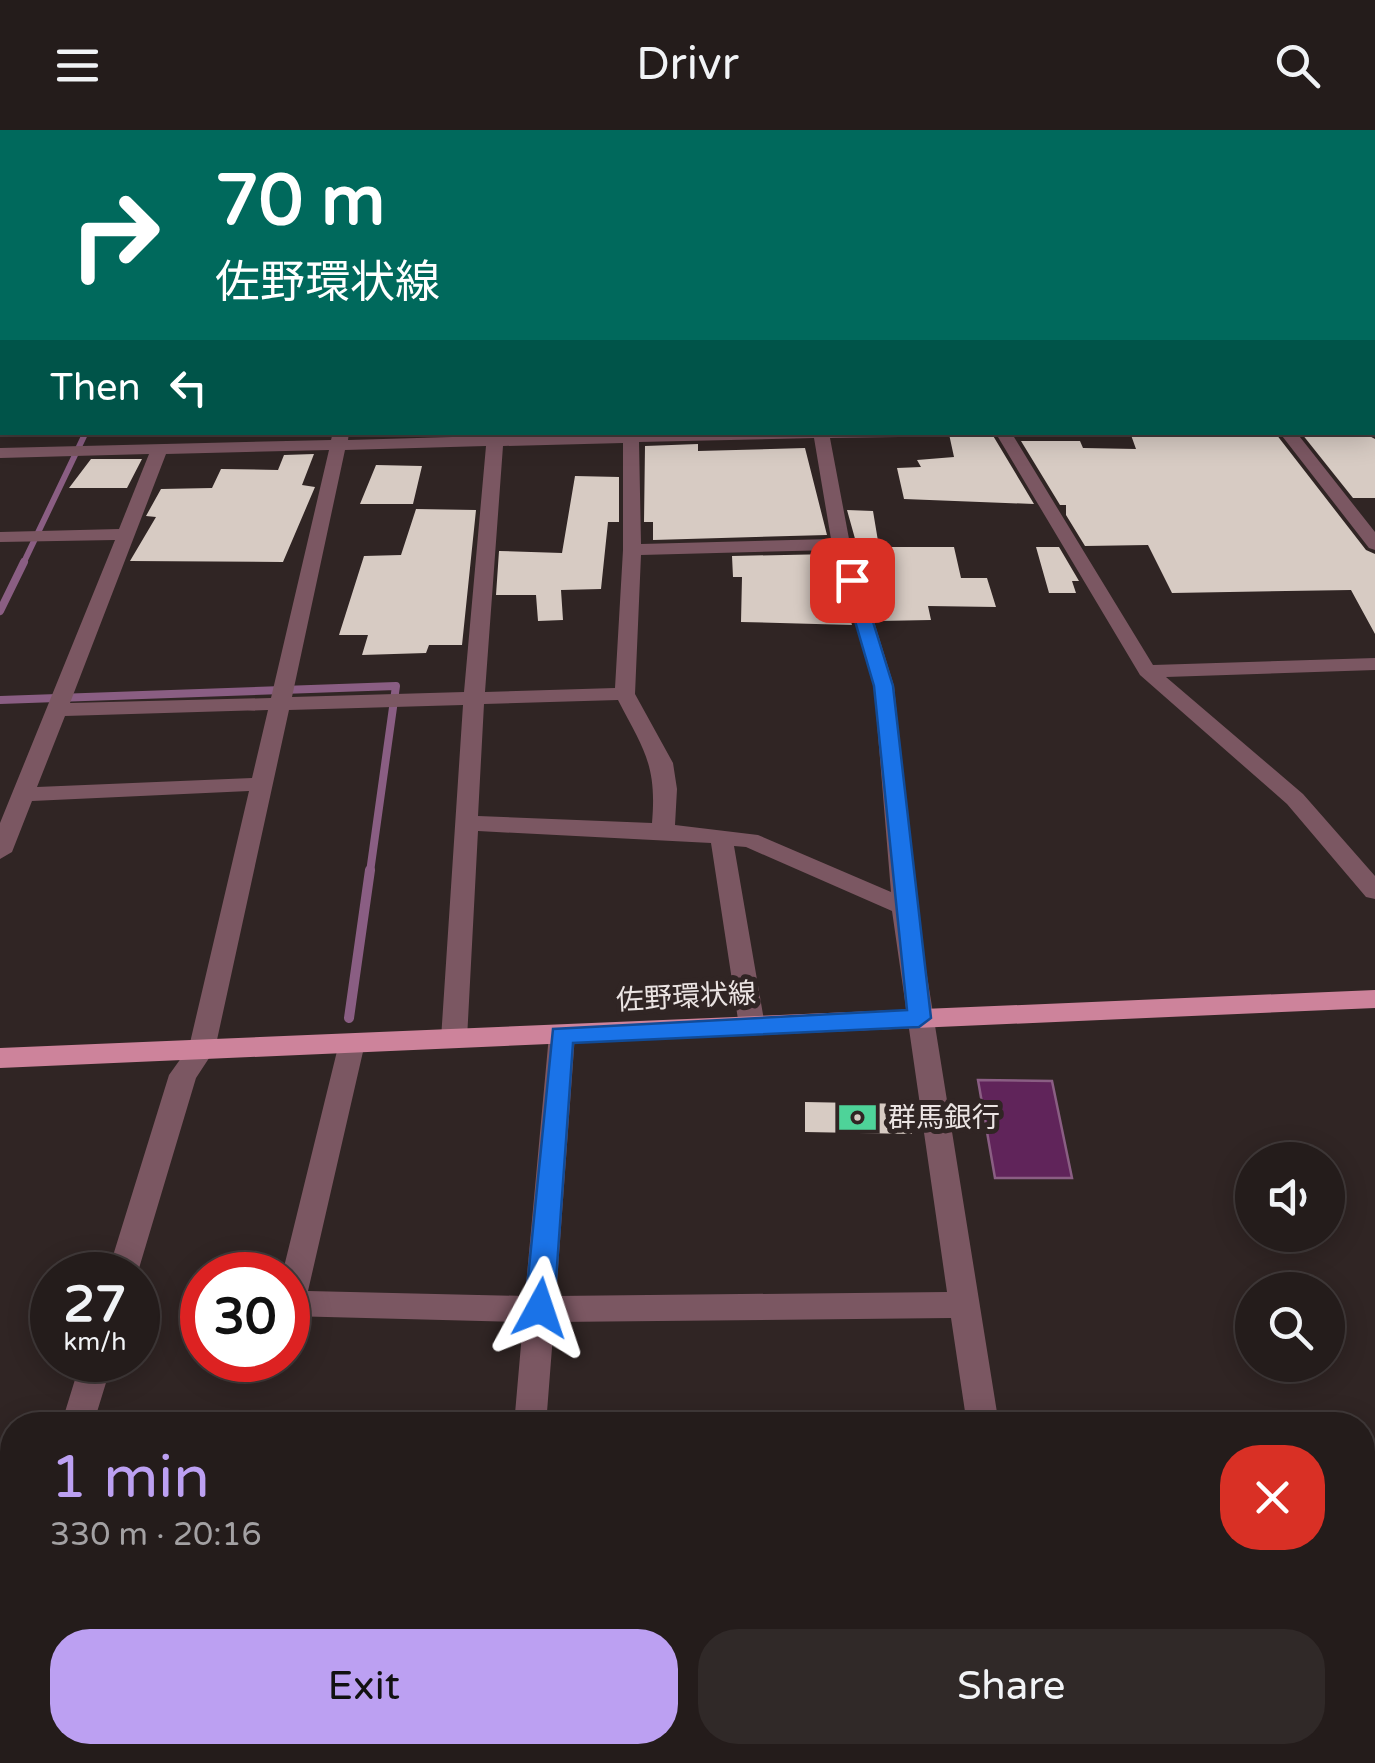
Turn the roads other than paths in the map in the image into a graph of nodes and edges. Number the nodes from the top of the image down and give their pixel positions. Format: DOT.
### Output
graph roads {
  1 [pos="696,435"];
  2 [pos="821,435"];
  3 [pos="1006,435"];
  4 [pos="1030,435"];
  5 [pos="1057,435"];
  6 [pos="1289,435"];
  7 [pos="642,436"];
  8 [pos="496,437"];
  9 [pos="339,439"];
  10 [pos="160,449"];
  11 [pos="0,453"];
  12 [pos="127,534"];
  13 [pos="0,537"];
  14 [pos="841,544"];
  15 [pos="1375,544"];
  16 [pos="632,550"];
  17 [pos="1375,664"];
  18 [pos="1147,671"];
  19 [pos="625,694"];
  20 [pos="474,697"];
  21 [pos="282,702"];
  22 [pos="56,710"];
  23 [pos="262,784"];
  24 [pos="23,794"];
  25 [pos="470,823"];
  26 [pos="663,831"];
  27 [pos="721,836"];
  28 [pos="0,852"];
  29 [pos="1375,891"];
  30 [pos="904,907"];
  31 [pos="1375,999"];
  32 [pos="919,1018"];
  33 [pos="752,1026"];
  34 [pos="562,1035"];
  35 [pos="454,1040"];
  36 [pos="352,1044"];
  37 [pos="202,1049"];
  38 [pos="0,1058"];
  39 [pos="129,1252"];
  40 [pos="963,1306"];
  41 [pos="540,1308"];
  42 [pos="90,1382"];
  43 [pos="81,1412"];
  44 [pos="531,1412"];
  45 [pos="981,1412"];
  1 -- 7 [label="street"];
  2 -- 14 [label="street"];
  3 -- 18 [label="street"];
  4 -- 5 [label="street"];
  6 -- 15 [label="street"];
  7 -- 8 [label="street"];
  7 -- 16 [label="street"];
  8 -- 9 [label="street"];
  8 -- 20 [label="street"];
  9 -- 10 [label="street"];
  9 -- 21 [label="street"];
  10 -- 11 [label="street"];
  10 -- 12 [label="street"];
  12 -- 13 [label="street"];
  12 -- 22 [label="street"];
  14 -- 16 [label="street"];
  14 -- 30 [label="street"];
  16 -- 19 [label="street"];
  17 -- 18 [label="street"];
  18 -- 29 [label="street"];
  19 -- 20 [label="street"];
  19 -- 26 [label="street"];
  20 -- 21 [label="street"];
  20 -- 25 [label="street"];
  21 -- 22 [label="street"];
  21 -- 23 [label="street"];
  22 -- 24 [label="street"];
  23 -- 24 [label="street"];
  23 -- 37 [label="street"];
  24 -- 28 [label="street"];
  25 -- 26 [label="street"];
  25 -- 35 [label="street"];
  26 -- 27 [label="street"];
  27 -- 30 [label="street"];
  27 -- 33 [label="street"];
  30 -- 32 [label="street"];
  31 -- 32 [label="main road, 佐野環状線"];
  32 -- 33 [label="main road, 佐野環状線"];
  32 -- 40 [label="street"];
  33 -- 34 [label="main road, 佐野環状線"];
  34 -- 35 [label="main road, 佐野環状線"];
  34 -- 41 [label="street"];
  35 -- 36 [label="main road, 佐野環状線"];
  36 -- 37 [label="main road, 佐野環状線"];
  36 -- 41 [label="street"];
  37 -- 38 [label="main road, 佐野環状線"];
  37 -- 39 [label="street"];
  40 -- 41 [label="street"];
  40 -- 45 [label="street"];
  41 -- 44 [label="street"];
  42 -- 43 [label="street"];
}
